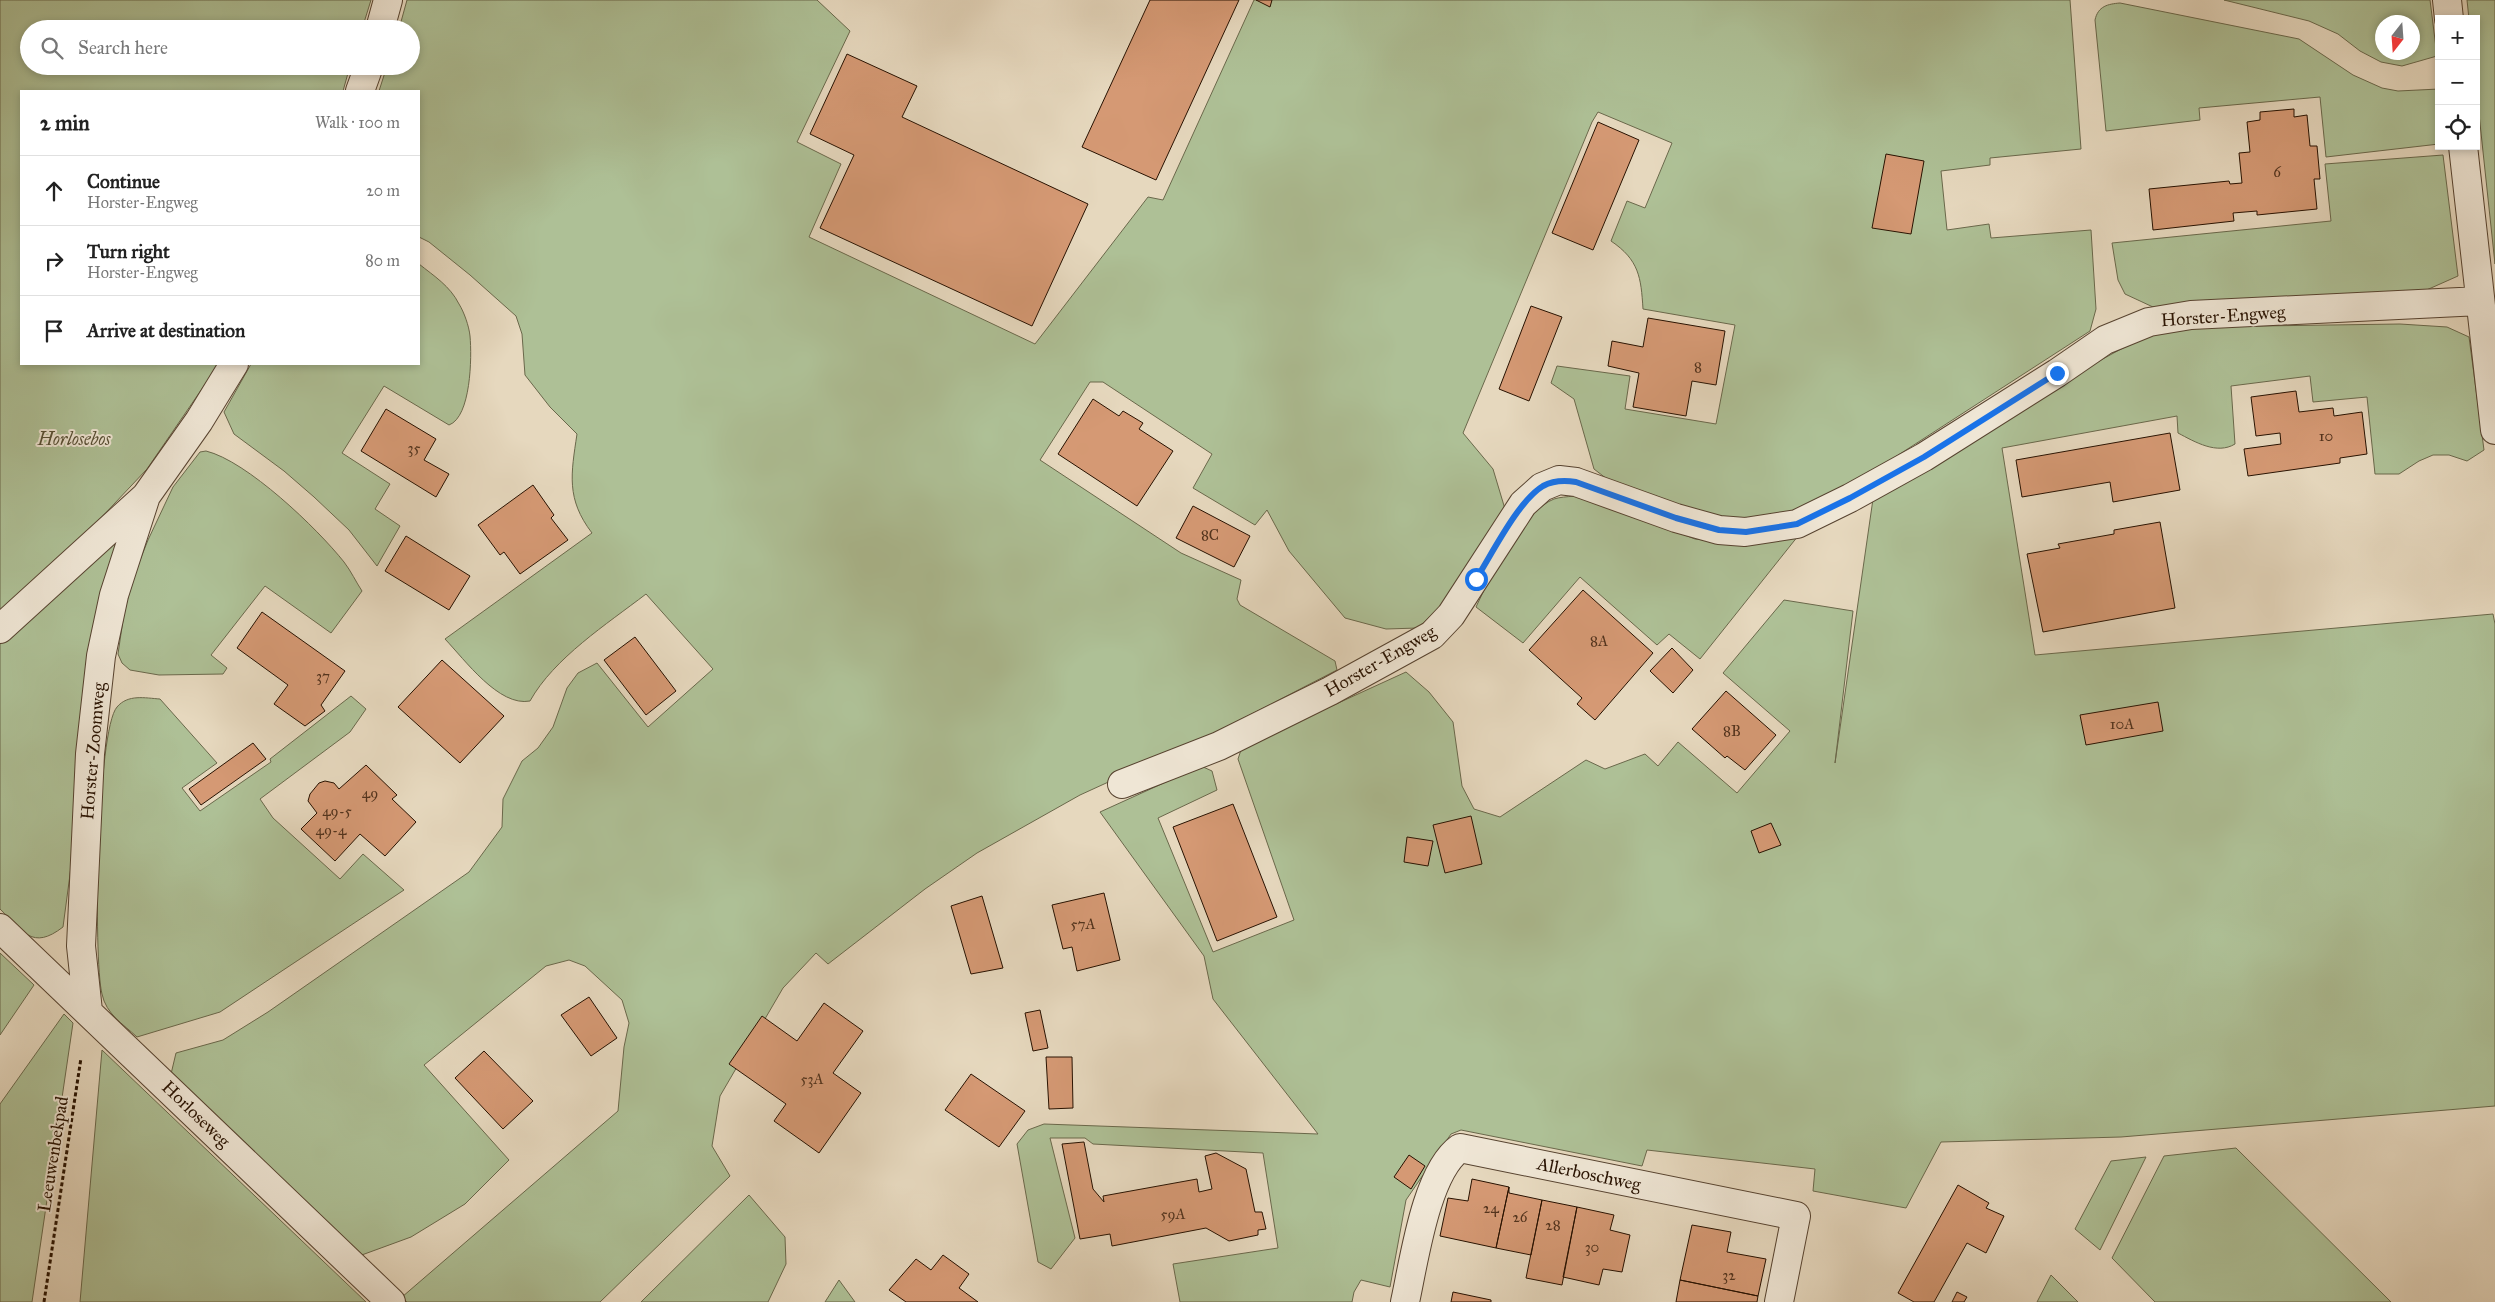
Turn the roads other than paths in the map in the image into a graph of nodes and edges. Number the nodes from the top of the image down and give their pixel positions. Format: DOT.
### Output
graph roads {
  1 [pos="388,0"];
  2 [pos="2447,0"];
  3 [pos="2449,15"];
  4 [pos="382,20"];
  5 [pos="366,75"];
  6 [pos="360,90"];
  7 [pos="2463,150"];
  8 [pos="2480,301"];
  9 [pos="233,365"];
  10 [pos="2495,430"];
  11 [pos="146,496"];
  12 [pos="0,629"];
  13 [pos="1122,784"];
  14 [pos="0,928"];
  15 [pos="88,1011"];
  16 [pos="391,1302"];
  17 [pos="1405,1302"];
  18 [pos="1780,1302"];
  1 -- 4 [label="street"];
  2 -- 3 [label="street"];
  5 -- 6 [label="street"];
  7 -- 8 [label="street"];
  8 -- 10 [label="street"];
  8 -- 13 [label="street, Horster-Engweg"];
  9 -- 11 [label="street, Horster-Zoomweg"];
  11 -- 12 [label="street, Horster-Zoomweg"];
  11 -- 15 [label="street, Horster-Zoomweg"];
  14 -- 15 [label="street, Horloseweg"];
  15 -- 16 [label="street, Horloseweg"];
  17 -- 18 [label="street, Allerboschweg"];
}
